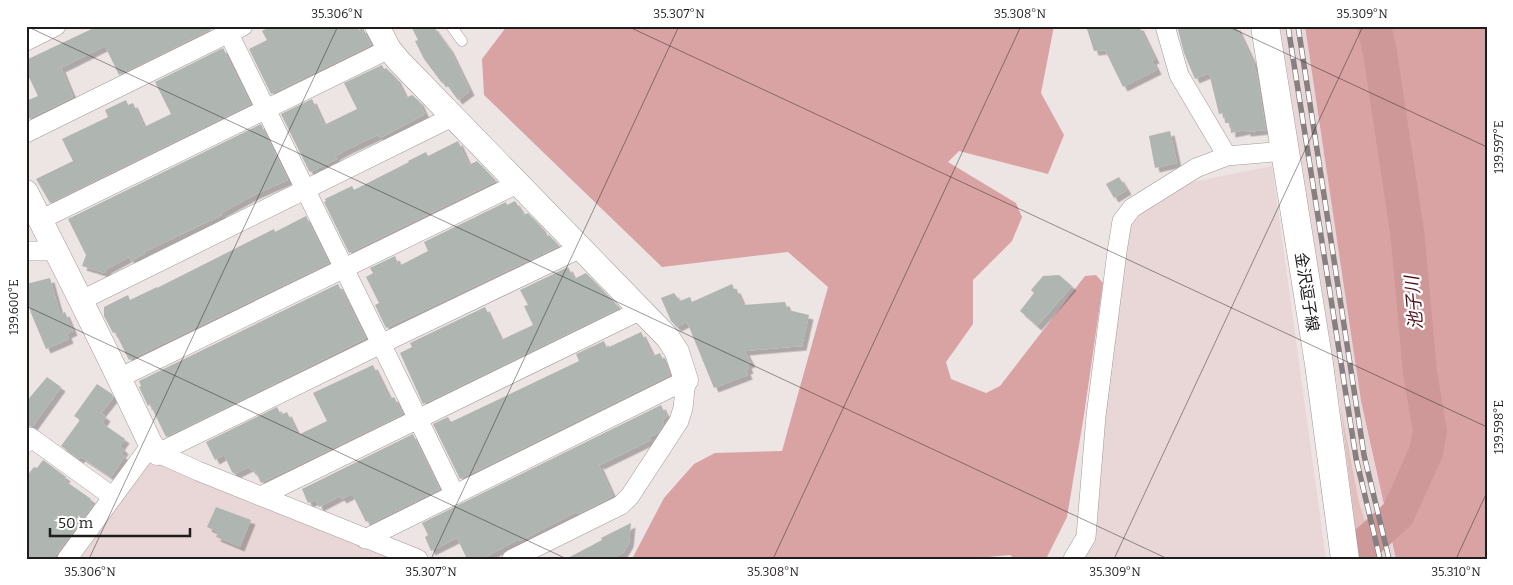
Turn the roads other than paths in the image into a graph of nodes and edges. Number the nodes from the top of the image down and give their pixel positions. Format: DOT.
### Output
graph roads {
  1 [pos="56,26"];
  2 [pos="377,26"];
  3 [pos="451,26"];
  4 [pos="1165,26"];
  5 [pos="1265,26"];
  6 [pos="232,29"];
  7 [pos="26,41"];
  8 [pos="462,41"];
  9 [pos="390,49"];
  10 [pos="266,110"];
  11 [pos="454,116"];
  12 [pos="26,133"];
  13 [pos="1285,151"];
  14 [pos="1228,156"];
  15 [pos="519,183"];
  16 [pos="305,190"];
  17 [pos="26,192"];
  18 [pos="40,220"];
  19 [pos="581,248"];
  20 [pos="26,251"];
  21 [pos="55,251"];
  22 [pos="344,269"];
  23 [pos="82,300"];
  24 [pos="641,310"];
  25 [pos="380,344"];
  26 [pos="119,378"];
  27 [pos="686,380"];
  28 [pos="418,419"];
  29 [pos="26,443"];
  30 [pos="154,449"];
  31 [pos="455,495"];
  32 [pos="261,496"];
  33 [pos="113,497"];
  34 [pos="366,538"];
  35 [pos="67,559"];
  36 [pos="418,559"];
  37 [pos="512,559"];
  38 [pos="1073,559"];
  39 [pos="1345,559"];
  1 -- 7 [label="street"];
  2 -- 9 [label="street"];
  3 -- 8 [label="lane"];
  4 -- 14 [label="street"];
  5 -- 13 [label="main road, 金沢逗子線"];
  6 -- 10 [label="street"];
  6 -- 12 [label="street"];
  9 -- 10 [label="street"];
  9 -- 11 [label="street"];
  10 -- 16 [label="street"];
  10 -- 18 [label="street"];
  11 -- 15 [label="street"];
  11 -- 16 [label="street"];
  13 -- 14 [label="street"];
  13 -- 39 [label="main road, 金沢逗子線"];
  14 -- 38 [label="street"];
  15 -- 19 [label="street"];
  15 -- 22 [label="street"];
  16 -- 22 [label="street"];
  16 -- 23 [label="street"];
  17 -- 18 [label="street"];
  18 -- 21 [label="street"];
  19 -- 24 [label="street"];
  19 -- 25 [label="street"];
  20 -- 21 [label="street"];
  21 -- 23 [label="street"];
  22 -- 25 [label="street"];
  22 -- 26 [label="street"];
  23 -- 26 [label="street"];
  24 -- 27 [label="street"];
  24 -- 28 [label="street"];
  25 -- 28 [label="street"];
  25 -- 30 [label="street"];
  26 -- 30 [label="street"];
  27 -- 31 [label="street"];
  27 -- 37 [label="street"];
  28 -- 31 [label="street"];
  28 -- 32 [label="street"];
  29 -- 33 [label="street"];
  30 -- 32 [label="street"];
  30 -- 33 [label="street"];
  31 -- 34 [label="street"];
  32 -- 34 [label="street"];
  33 -- 35 [label="street"];
  34 -- 36 [label="street"];
}
